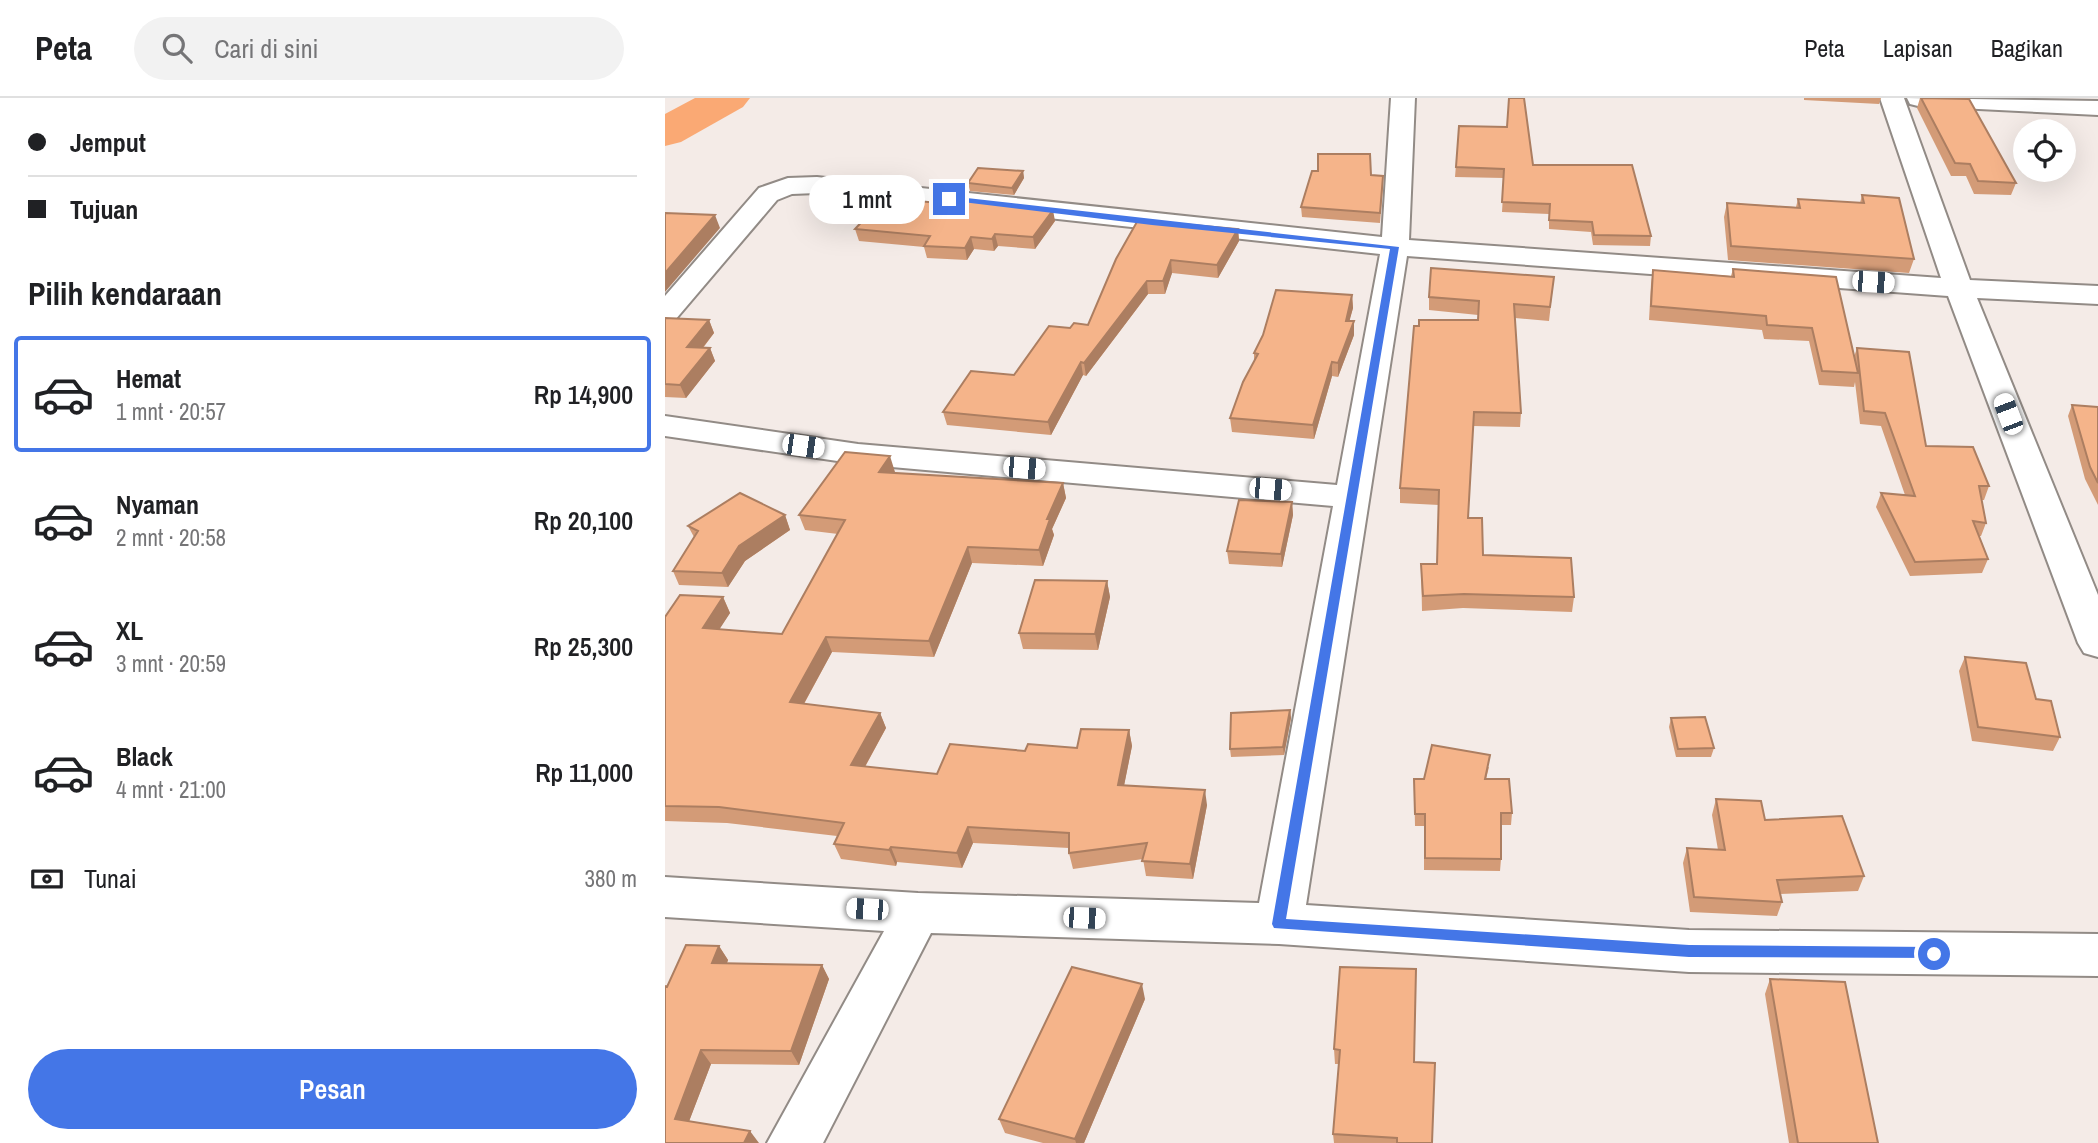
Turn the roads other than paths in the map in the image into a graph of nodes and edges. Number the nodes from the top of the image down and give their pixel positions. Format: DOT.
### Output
graph roads {
  1 [pos="1403,98"];
  2 [pos="1892,98"];
  3 [pos="1903,98"];
  4 [pos="2098,108"];
  5 [pos="1395,247"];
  6 [pos="1959,288"];
  7 [pos="2098,295"];
  8 [pos="665,314"];
  9 [pos="665,426"];
  10 [pos="1352,497"];
  11 [pos="2098,643"];
  12 [pos="665,897"];
  13 [pos="918,913"];
  14 [pos="1279,924"];
  15 [pos="2098,955"];
  16 [pos="794,1143"];
  1 -- 5 [label="street"];
  2 -- 6 [label="street"];
  3 -- 4 [label="street"];
  5 -- 6 [label="street"];
  5 -- 8 [label="street"];
  5 -- 10 [label="street"];
  6 -- 7 [label="street"];
  6 -- 11 [label="street"];
  9 -- 10 [label="street"];
  10 -- 14 [label="street"];
  12 -- 13 [label="street"];
  13 -- 14 [label="street"];
  13 -- 16 [label="street"];
  14 -- 15 [label="street"];
}
